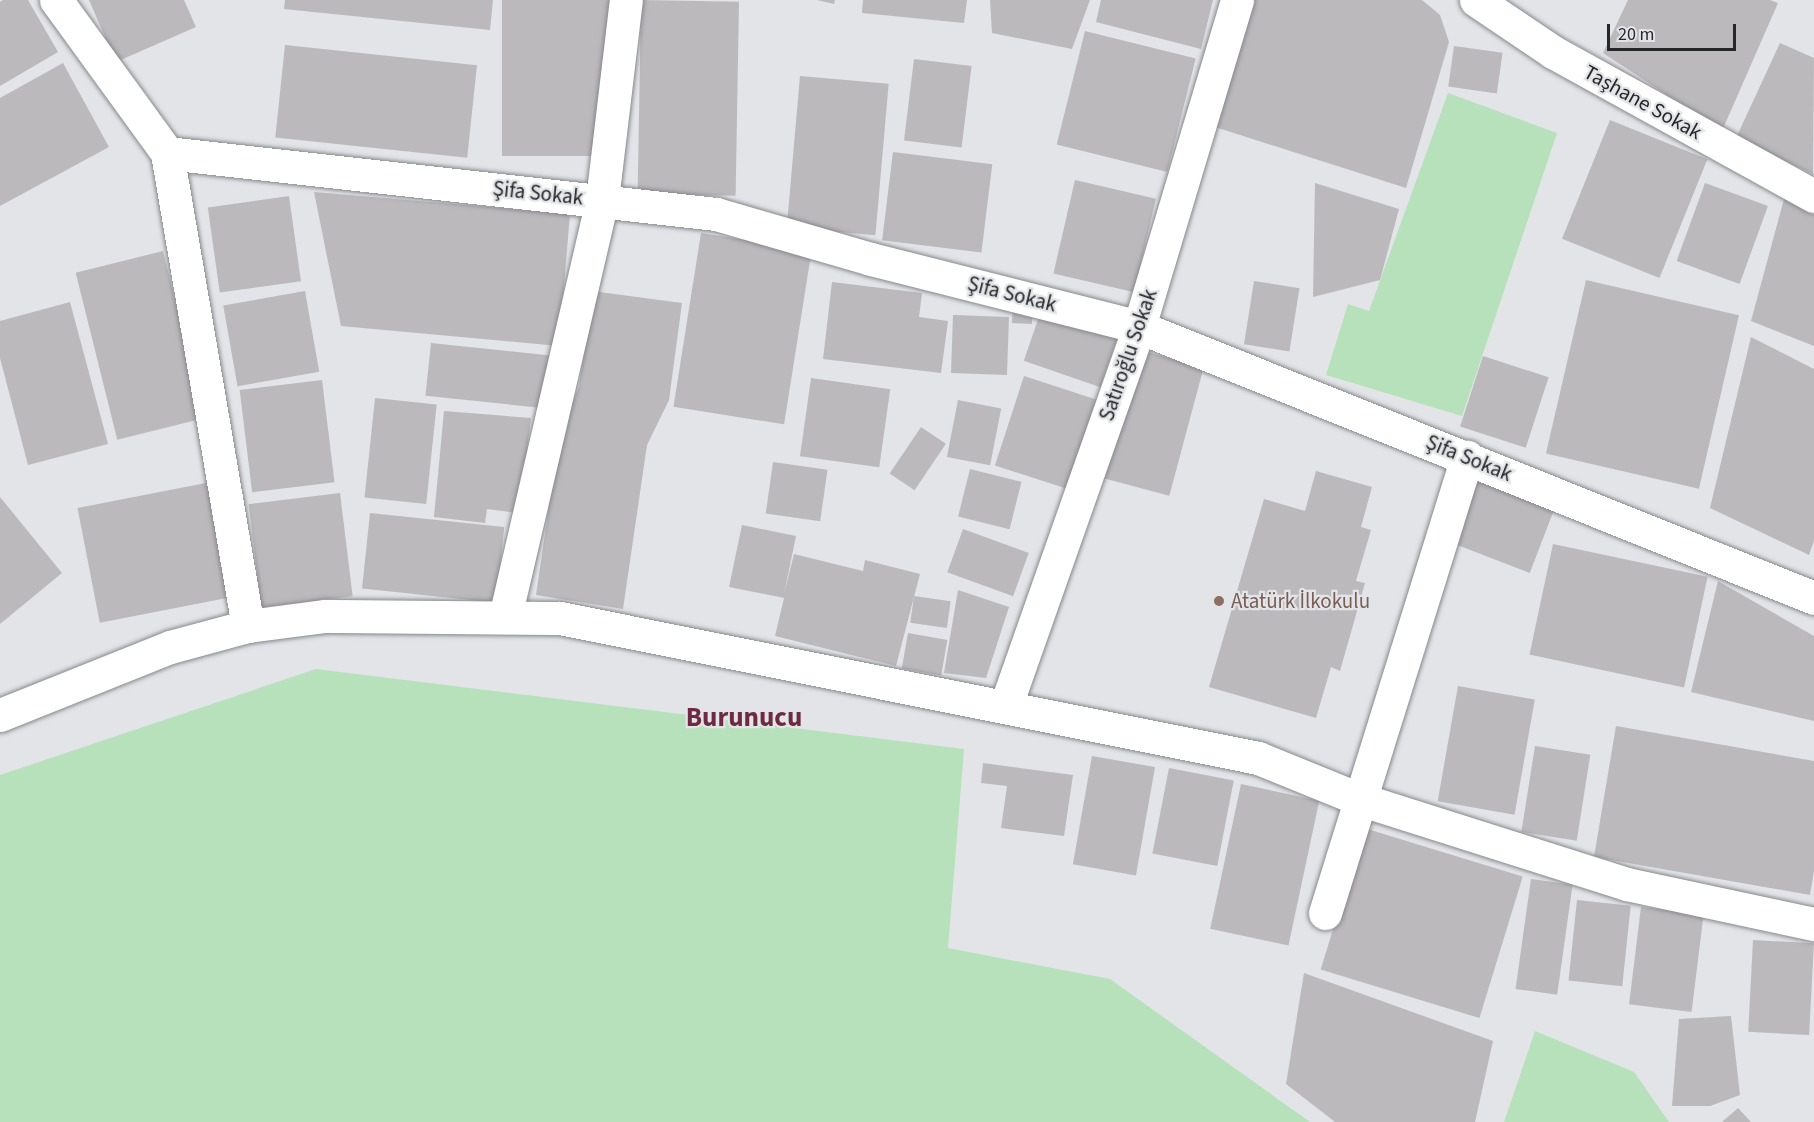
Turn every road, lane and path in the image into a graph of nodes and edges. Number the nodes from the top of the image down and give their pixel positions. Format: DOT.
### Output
graph roads {
  1 [pos="56,0"];
  2 [pos="626,0"];
  3 [pos="1237,0"];
  4 [pos="1476,0"];
  5 [pos="167,153"];
  6 [pos="1814,196"];
  7 [pos="602,200"];
  8 [pos="1139,327"];
  9 [pos="1467,457"];
  10 [pos="1814,598"];
  11 [pos="505,617"];
  12 [pos="249,626"];
  13 [pos="1006,705"];
  14 [pos="0,715"];
  15 [pos="1359,799"];
  16 [pos="1325,914"];
  17 [pos="1814,924"];
  1 -- 5 [label="street"];
  2 -- 7 [label="street"];
  3 -- 8 [label="street, Satıroğlu Sokak"];
  4 -- 6 [label="street, Taşhane Sokak"];
  5 -- 7 [label="street, Şifa Sokak"];
  5 -- 12 [label="street"];
  7 -- 8 [label="street, Şifa Sokak"];
  7 -- 11 [label="street"];
  8 -- 9 [label="street, Şifa Sokak"];
  8 -- 13 [label="street, Satıroğlu Sokak"];
  9 -- 10 [label="street, Şifa Sokak"];
  9 -- 15 [label="street"];
  11 -- 12 [label="street"];
  11 -- 13 [label="street"];
  12 -- 14 [label="street"];
  13 -- 15 [label="street"];
  15 -- 16 [label="street"];
  15 -- 17 [label="street"];
}
